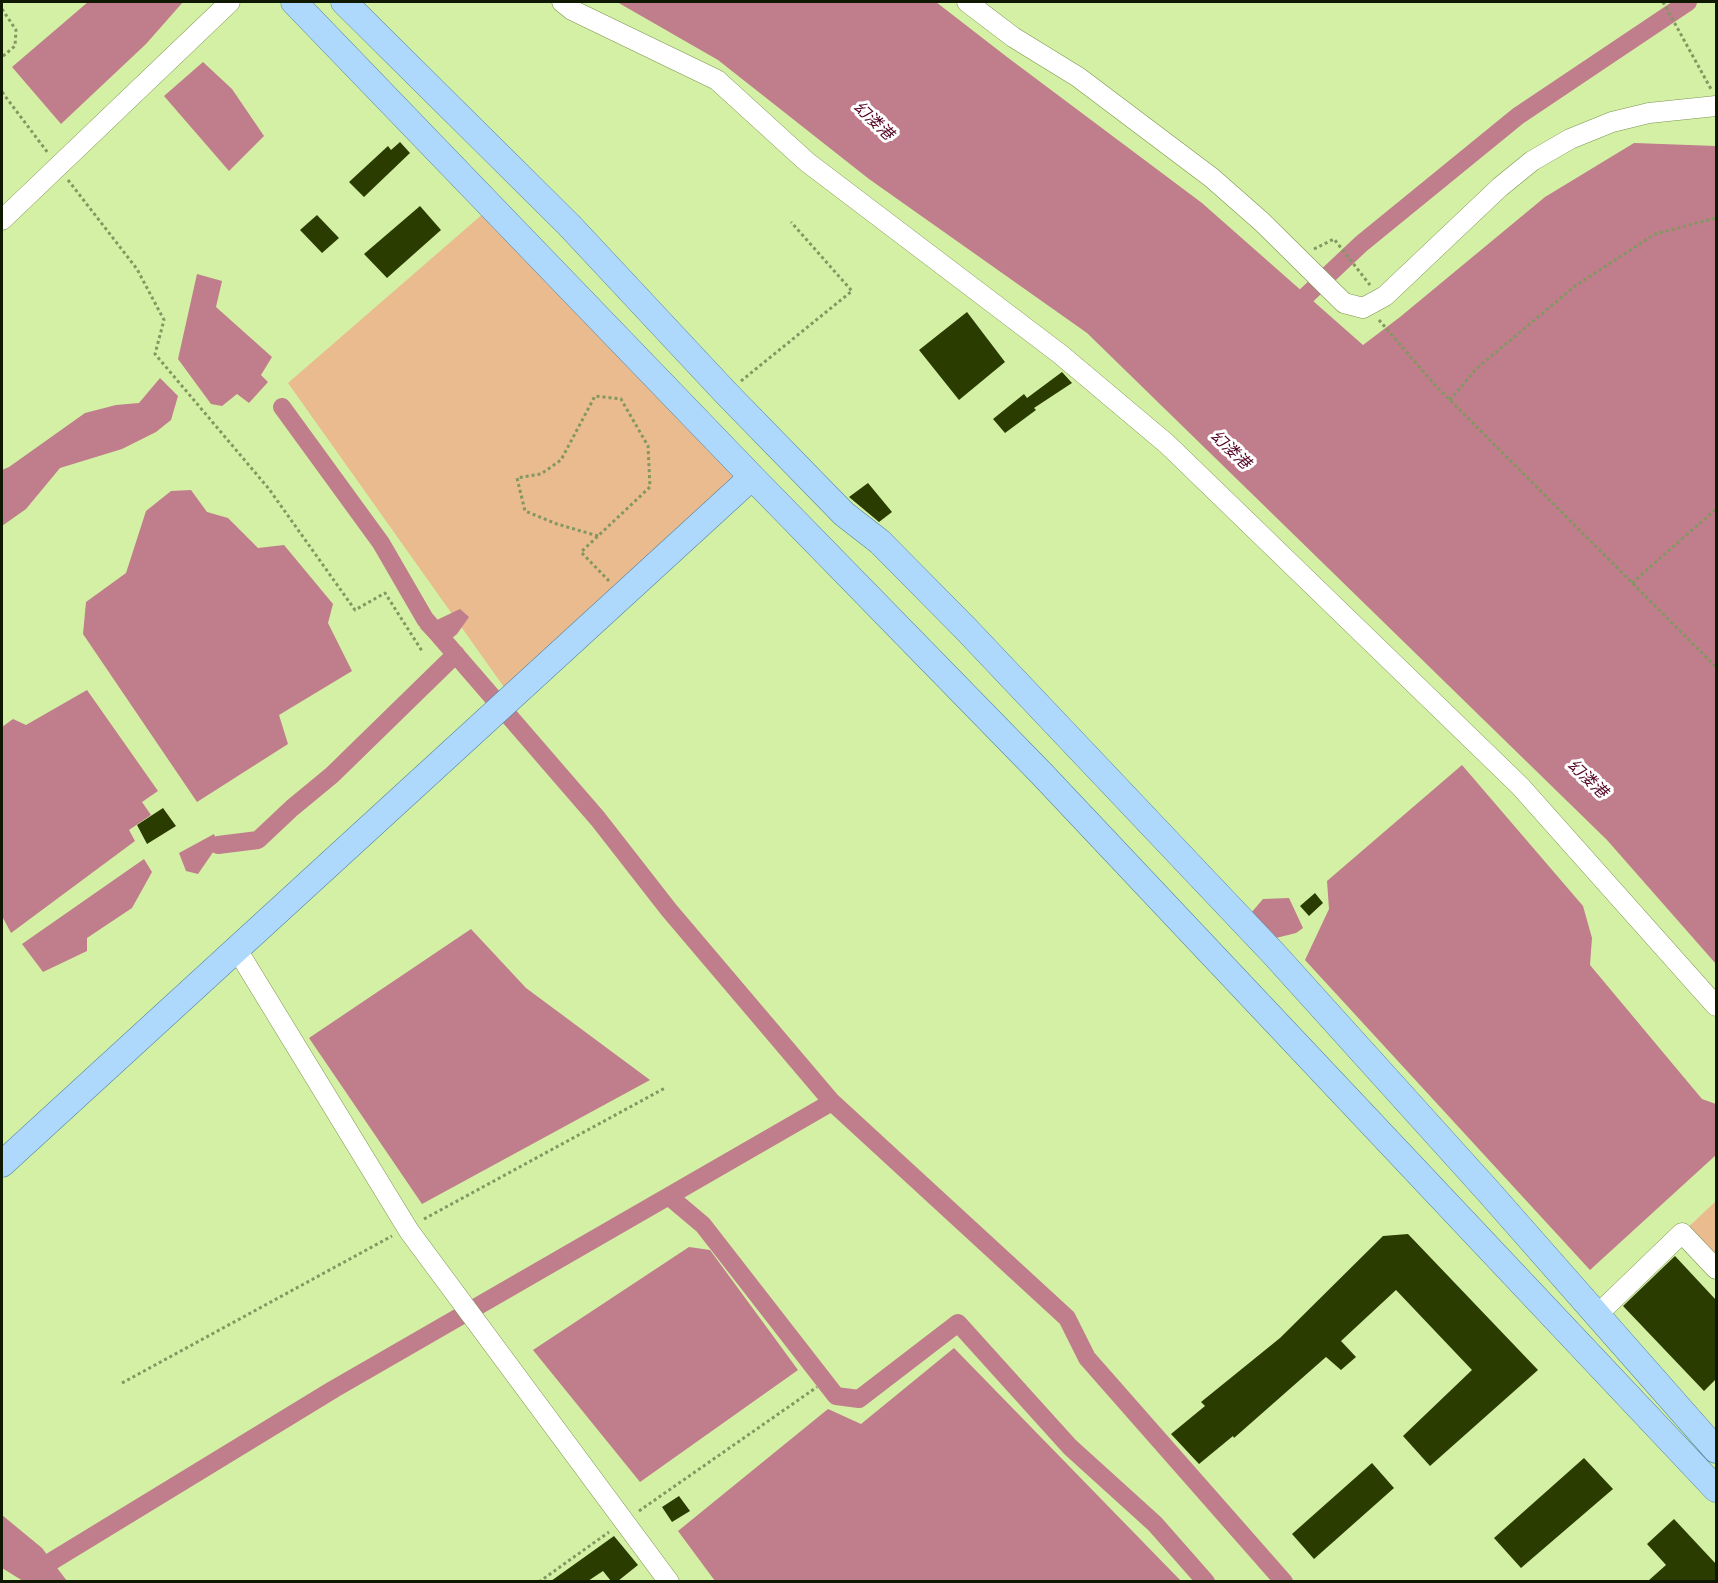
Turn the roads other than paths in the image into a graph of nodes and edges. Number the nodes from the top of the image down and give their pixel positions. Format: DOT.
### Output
graph roads {
  1 [pos="230,2"];
  2 [pos="294,2"];
  3 [pos="344,2"];
  4 [pos="562,2"];
  5 [pos="967,2"];
  6 [pos="1714,97"];
  7 [pos="2,220"];
  8 [pos="753,477"];
  9 [pos="844,514"];
  10 [pos="815,541"];
  11 [pos="236,948"];
  12 [pos="1716,1006"];
  13 [pos="2,1164"];
  14 [pos="1716,1269"];
  15 [pos="1597,1315"];
  16 [pos="1716,1450"];
  17 [pos="1716,1489"];
  18 [pos="669,1581"];
  1 -- 7 [label="street"];
  2 -- 8 [label="main road"];
  3 -- 9 [label="main road"];
  4 -- 12 [label="street"];
  5 -- 6 [label="street"];
  8 -- 10 [label="main road"];
  8 -- 11 [label="main road"];
  9 -- 10 [label="main road"];
  9 -- 15 [label="main road"];
  10 -- 17 [label="main road"];
  11 -- 13 [label="main road"];
  11 -- 18 [label="street"];
  14 -- 15 [label="street"];
  15 -- 16 [label="main road"];
}
